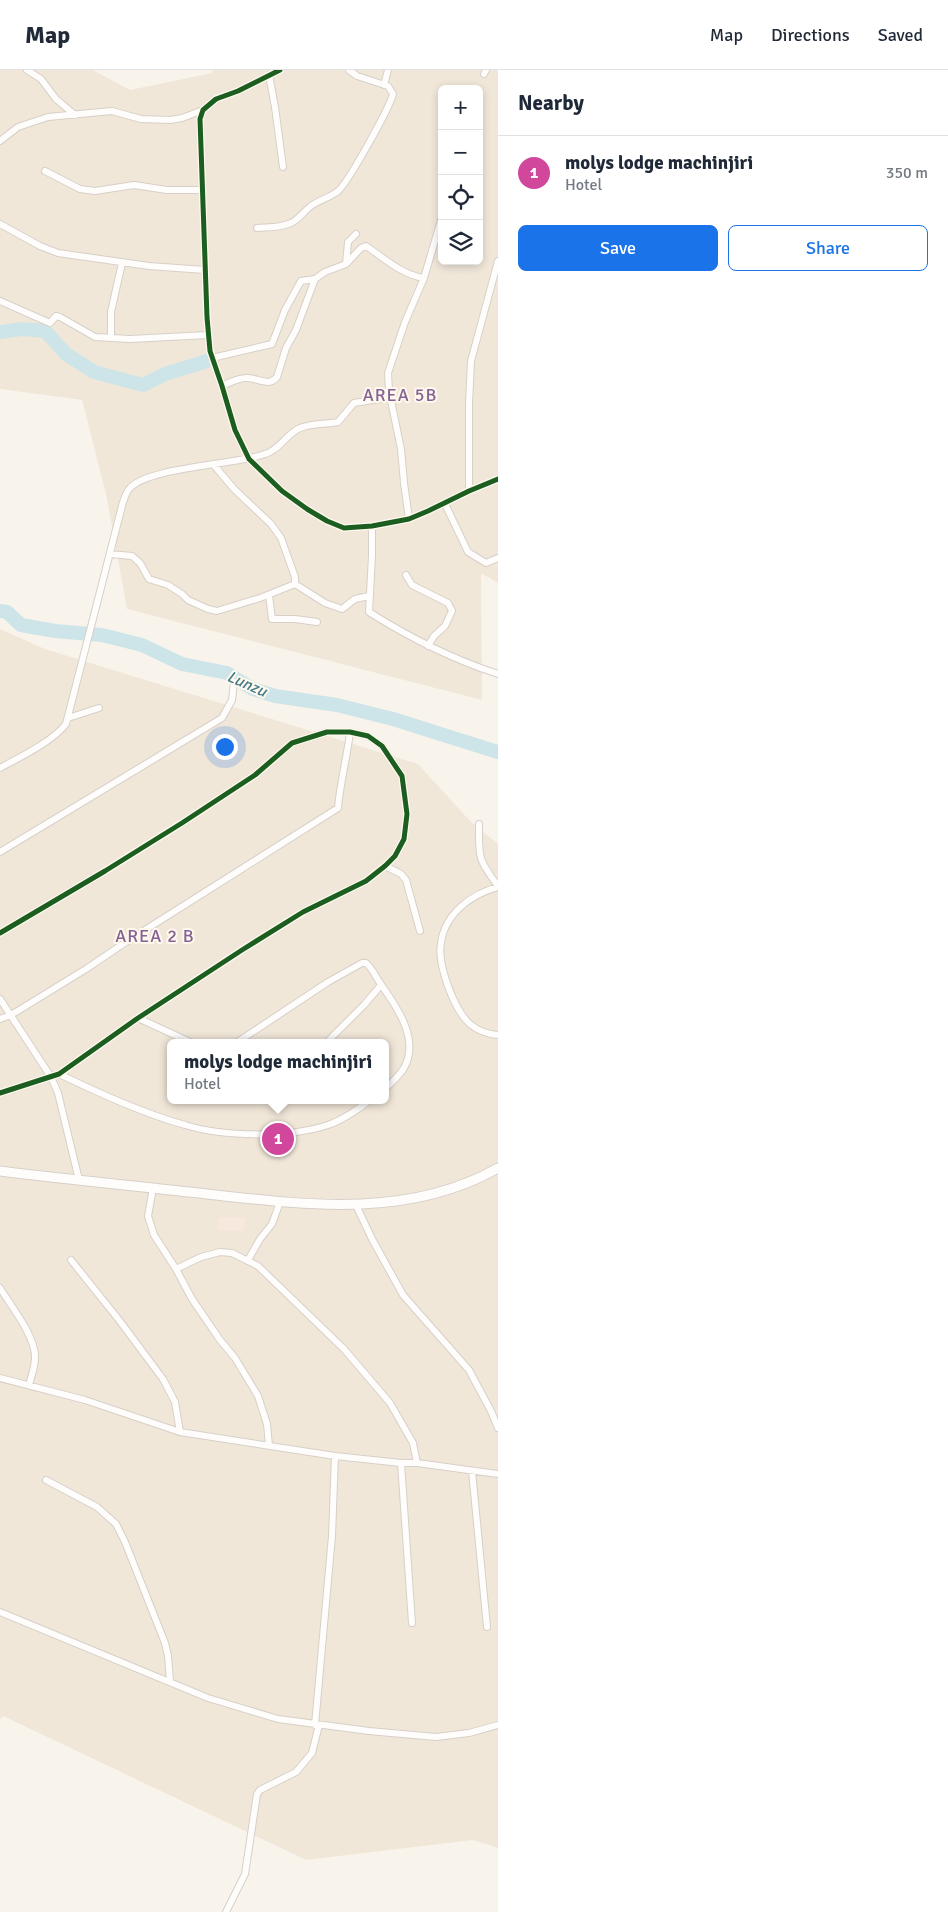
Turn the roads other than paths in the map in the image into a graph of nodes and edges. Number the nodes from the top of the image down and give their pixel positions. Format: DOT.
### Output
graph roads {
  1 [pos="27,70"];
  2 [pos="280,70"];
  3 [pos="349,70"];
  4 [pos="388,70"];
  5 [pos="269,75"];
  6 [pos="384,85"];
  7 [pos="203,110"];
  8 [pos="75,115"];
  9 [pos="0,141"];
  10 [pos="283,167"];
  11 [pos="45,172"];
  12 [pos="202,190"];
  13 [pos="441,220"];
  14 [pos="0,224"];
  15 [pos="257,228"];
  16 [pos="356,234"];
  17 [pos="498,261"];
  18 [pos="122,263"];
  19 [pos="346,264"];
  20 [pos="206,270"];
  21 [pos="424,278"];
  22 [pos="315,279"];
  23 [pos="495,281"];
  24 [pos="0,301"];
  25 [pos="208,335"];
  26 [pos="111,338"];
  27 [pos="212,358"];
  28 [pos="222,386"];
  29 [pos="391,397"];
  30 [pos="249,459"];
  31 [pos="213,464"];
  32 [pos="498,479"];
  33 [pos="469,491"];
  34 [pos="445,504"];
  35 [pos="409,519"];
  36 [pos="372,526"];
  37 [pos="110,554"];
  38 [pos="498,558"];
  39 [pos="406,576"];
  40 [pos="295,584"];
  41 [pos="269,595"];
  42 [pos="369,596"];
  43 [pos="317,622"];
  44 [pos="428,646"];
  45 [pos="498,674"];
  46 [pos="234,682"];
  47 [pos="99,708"];
  48 [pos="68,718"];
  49 [pos="350,732"];
  50 [pos="0,768"];
  51 [pos="479,824"];
  52 [pos="0,852"];
  53 [pos="385,866"];
  54 [pos="498,886"];
  55 [pos="420,931"];
  56 [pos="0,933"];
  57 [pos="381,985"];
  58 [pos="0,999"];
  59 [pos="11,1016"];
  60 [pos="138,1018"];
  61 [pos="0,1019"];
  62 [pos="498,1035"];
  63 [pos="183,1039"];
  64 [pos="242,1039"];
  65 [pos="330,1039"];
  66 [pos="59,1074"];
  67 [pos="51,1077"];
  68 [pos="389,1085"];
  69 [pos="0,1093"];
  70 [pos="364,1104"];
  71 [pos="498,1168"];
  72 [pos="0,1171"];
  73 [pos="79,1180"];
  74 [pos="154,1188"];
  75 [pos="280,1202"];
  76 [pos="356,1205"];
  77 [pos="71,1260"];
  78 [pos="248,1260"];
  79 [pos="176,1269"];
  80 [pos="0,1288"];
  81 [pos="0,1378"];
  82 [pos="28,1385"];
  83 [pos="498,1428"];
  84 [pos="180,1432"];
  85 [pos="269,1446"];
  86 [pos="336,1456"];
  87 [pos="417,1462"];
  88 [pos="401,1463"];
  89 [pos="472,1471"];
  90 [pos="498,1474"];
  91 [pos="46,1480"];
  92 [pos="0,1612"];
  93 [pos="412,1623"];
  94 [pos="487,1627"];
  95 [pos="170,1681"];
  96 [pos="317,1725"];
  97 [pos="498,1725"];
  98 [pos="226,1912"];
  1 -- 8 [label="street"];
  2 -- 5 [label="street"];
  3 -- 6 [label="street"];
  4 -- 6 [label="street"];
  5 -- 7 [label="street"];
  5 -- 10 [label="street"];
  6 -- 15 [label="street"];
  7 -- 8 [label="street"];
  7 -- 12 [label="street"];
  8 -- 9 [label="street"];
  11 -- 12 [label="street"];
  12 -- 20 [label="street"];
  13 -- 21 [label="street"];
  14 -- 18 [label="street"];
  16 -- 19 [label="street"];
  17 -- 23 [label="street"];
  18 -- 20 [label="street"];
  18 -- 26 [label="street"];
  19 -- 21 [label="street"];
  19 -- 22 [label="street"];
  20 -- 25 [label="street"];
  21 -- 29 [label="street"];
  22 -- 27 [label="street"];
  22 -- 28 [label="street"];
  23 -- 33 [label="street"];
  24 -- 26 [label="street"];
  25 -- 26 [label="street"];
  25 -- 27 [label="street"];
  27 -- 28 [label="street"];
  28 -- 30 [label="street"];
  29 -- 30 [label="street"];
  29 -- 35 [label="street"];
  30 -- 31 [label="street"];
  30 -- 36 [label="street"];
  31 -- 37 [label="street"];
  31 -- 40 [label="street"];
  32 -- 33 [label="street"];
  33 -- 34 [label="street"];
  34 -- 35 [label="street"];
  34 -- 38 [label="street"];
  35 -- 36 [label="street"];
  36 -- 42 [label="street"];
  37 -- 41 [label="street"];
  37 -- 48 [label="street"];
  39 -- 44 [label="street"];
  40 -- 41 [label="street"];
  40 -- 42 [label="street"];
  41 -- 43 [label="street"];
  42 -- 44 [label="street"];
  44 -- 45 [label="street"];
  46 -- 52 [label="street"];
  47 -- 48 [label="street"];
  48 -- 50 [label="street"];
  49 -- 53 [label="street"];
  49 -- 56 [label="street"];
  49 -- 59 [label="street"];
  51 -- 54 [label="street"];
  53 -- 55 [label="street"];
  53 -- 60 [label="street"];
  54 -- 62 [label="street"];
  57 -- 64 [label="street"];
  57 -- 65 [label="street"];
  57 -- 68 [label="street"];
  58 -- 59 [label="street"];
  59 -- 61 [label="street"];
  59 -- 67 [label="street"];
  60 -- 63 [label="street"];
  60 -- 66 [label="street"];
  66 -- 67 [label="street"];
  66 -- 70 [label="street"];
  67 -- 69 [label="street"];
  67 -- 73 [label="street"];
  71 -- 76 [label="main road"];
  72 -- 73 [label="main road"];
  73 -- 74 [label="main road"];
  74 -- 75 [label="main road"];
  74 -- 79 [label="street"];
  75 -- 76 [label="main road"];
  75 -- 78 [label="street"];
  76 -- 83 [label="street"];
  77 -- 84 [label="street"];
  78 -- 79 [label="street"];
  78 -- 87 [label="street"];
  79 -- 85 [label="street"];
  80 -- 82 [label="street"];
  81 -- 82 [label="street"];
  82 -- 84 [label="street"];
  84 -- 85 [label="street"];
  85 -- 86 [label="street"];
  86 -- 88 [label="street"];
  86 -- 96 [label="street"];
  87 -- 88 [label="street"];
  87 -- 89 [label="street"];
  88 -- 93 [label="street"];
  89 -- 90 [label="street"];
  89 -- 94 [label="street"];
  91 -- 95 [label="street"];
  92 -- 95 [label="street"];
  95 -- 96 [label="street"];
  96 -- 97 [label="street"];
  96 -- 98 [label="street"];
}
